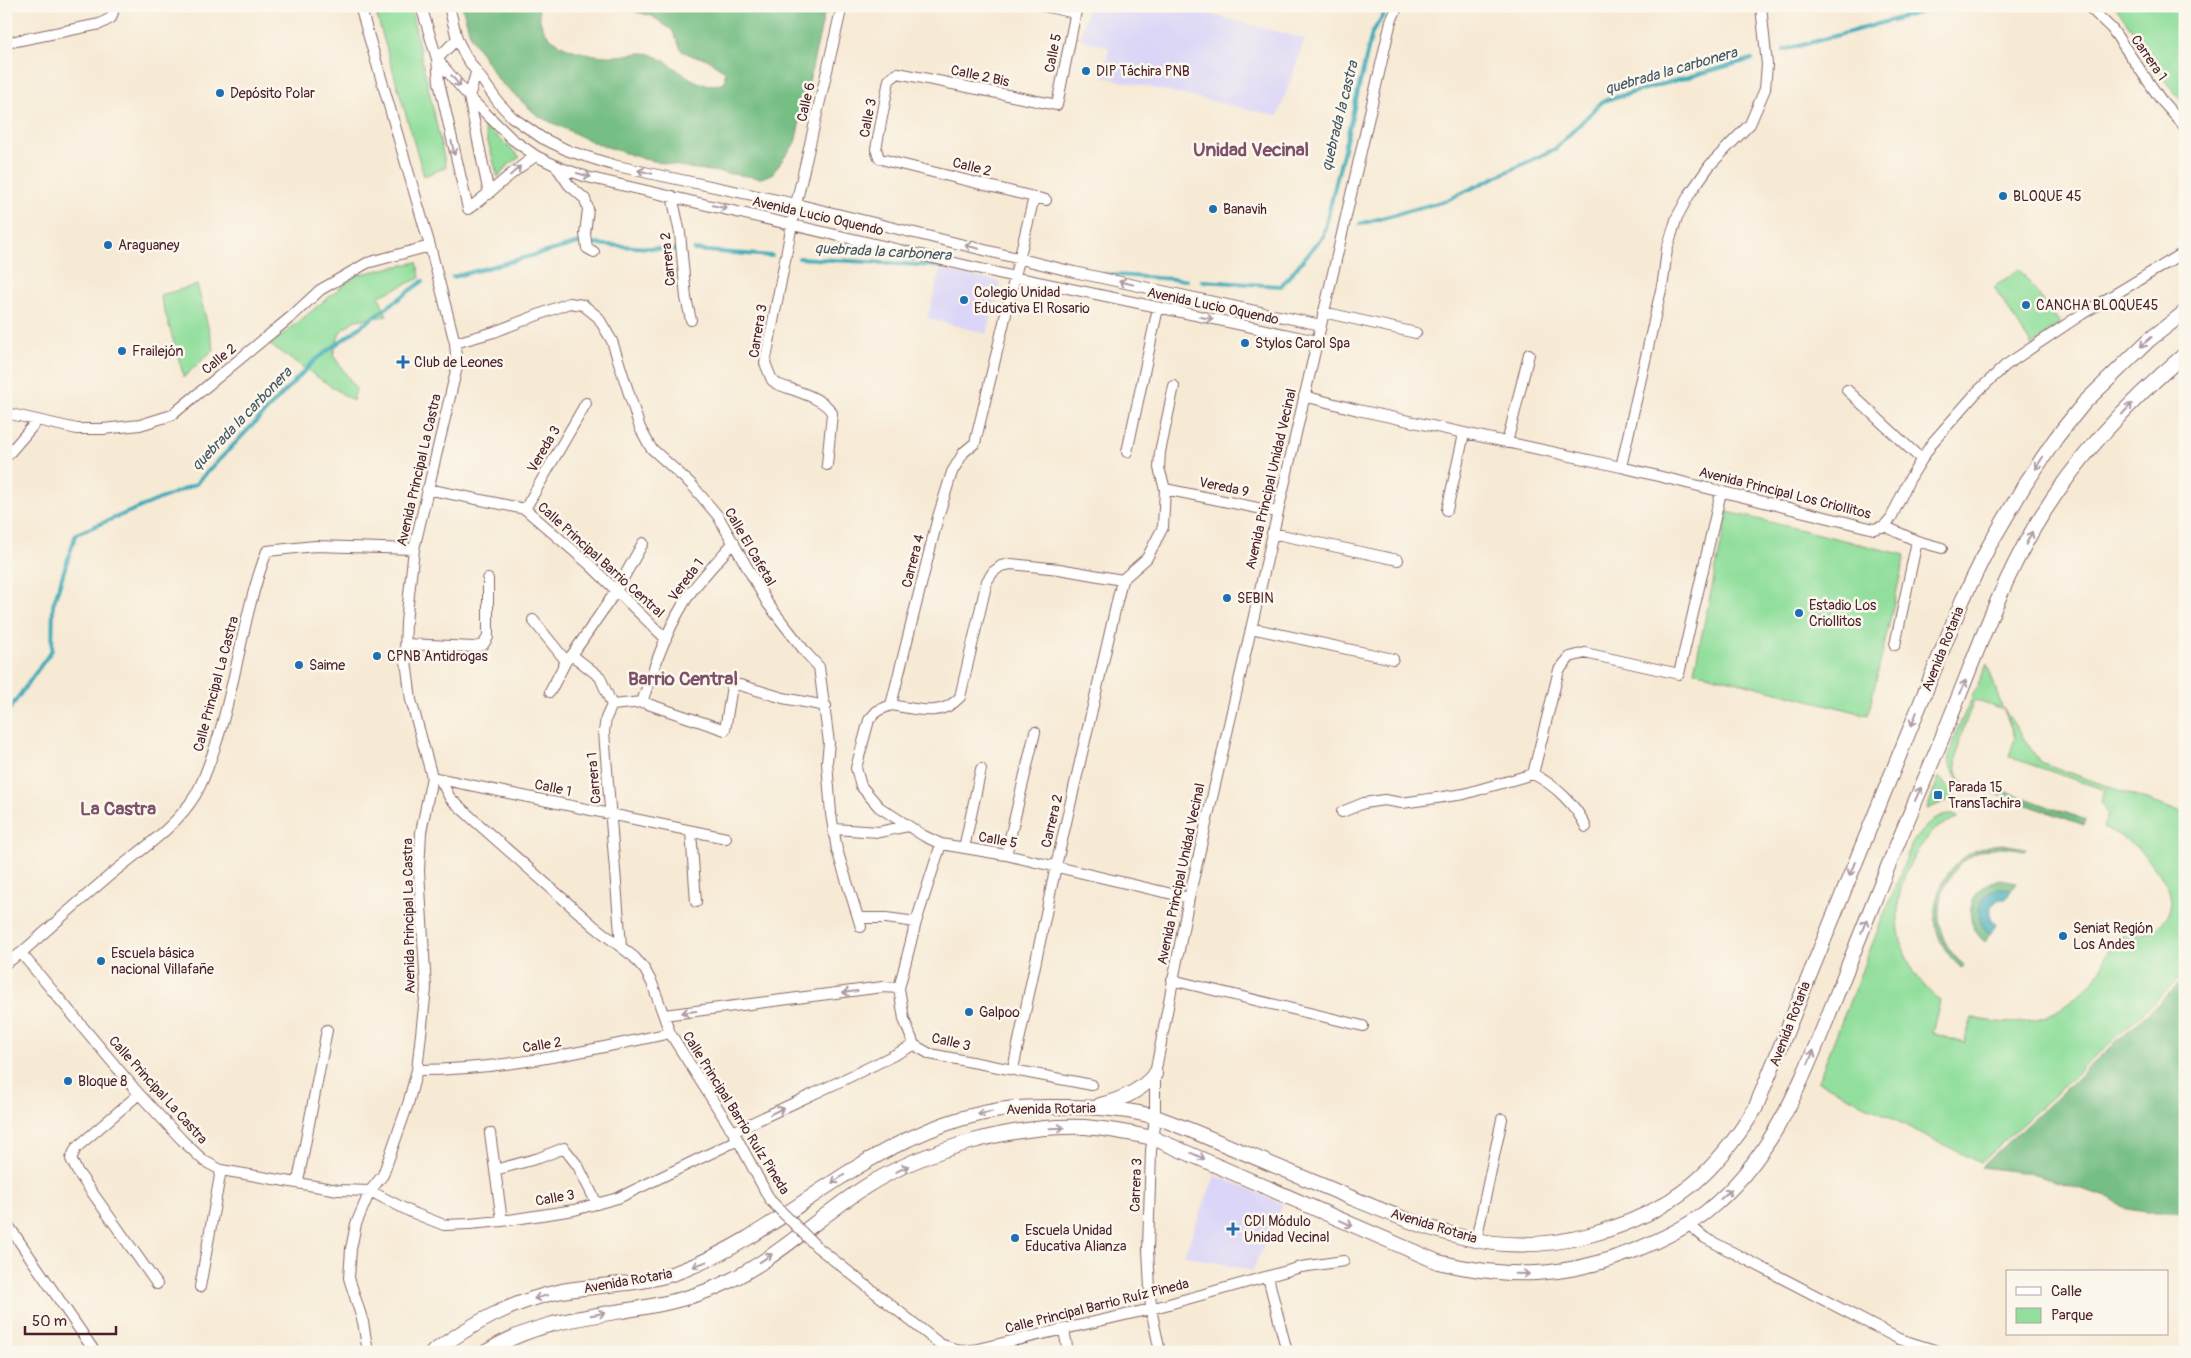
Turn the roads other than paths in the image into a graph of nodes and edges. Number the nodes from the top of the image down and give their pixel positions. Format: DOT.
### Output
graph roads {
  1 [pos="115,6"];
  2 [pos="360,6"];
  3 [pos="421,6"];
  4 [pos="449,6"];
  5 [pos="842,6"];
  6 [pos="1044,6"];
  7 [pos="1398,6"];
  8 [pos="1760,6"];
  9 [pos="2088,6"];
  10 [pos="1076,10"];
  11 [pos="457,39"];
  12 [pos="6,43"];
  13 [pos="437,59"];
  14 [pos="476,73"];
  15 [pos="898,73"];
  16 [pos="469,97"];
  17 [pos="1057,106"];
  18 [pos="2185,127"];
  19 [pos="536,156"];
  20 [pos="892,162"];
  21 [pos="556,166"];
  22 [pos="489,194"];
  23 [pos="672,196"];
  24 [pos="1034,197"];
  25 [pos="1046,200"];
  26 [pos="796,204"];
  27 [pos="792,224"];
  28 [pos="430,246"];
  29 [pos="594,252"];
  30 [pos="2185,252"];
  31 [pos="1020,259"];
  32 [pos="1015,277"];
  33 [pos="1158,308"];
  34 [pos="1323,312"];
  35 [pos="2185,312"];
  36 [pos="691,320"];
  37 [pos="1320,325"];
  38 [pos="1416,333"];
  39 [pos="1317,342"];
  40 [pos="455,343"];
  41 [pos="1529,354"];
  42 [pos="2185,354"];
  43 [pos="1174,386"];
  44 [pos="1847,390"];
  45 [pos="1304,396"];
  46 [pos="586,403"];
  47 [pos="6,414"];
  48 [pos="37,421"];
  49 [pos="1464,434"];
  50 [pos="1507,443"];
  51 [pos="1127,452"];
  52 [pos="6,457"];
  53 [pos="1921,459"];
  54 [pos="828,465"];
  55 [pos="1621,467"];
  56 [pos="427,489"];
  57 [pos="1165,489"];
  58 [pos="1721,492"];
  59 [pos="525,509"];
  60 [pos="1447,510"];
  61 [pos="1277,512"];
  62 [pos="1884,526"];
  63 [pos="1272,533"];
  64 [pos="1917,541"];
  65 [pos="734,542"];
  66 [pos="643,543"];
  67 [pos="1942,548"];
  68 [pos="414,549"];
  69 [pos="1398,560"];
  70 [pos="488,579"];
  71 [pos="1122,580"];
  72 [pos="616,591"];
  73 [pos="533,620"];
  74 [pos="1251,628"];
  75 [pos="666,639"];
  76 [pos="406,644"];
  77 [pos="1895,645"];
  78 [pos="569,658"];
  79 [pos="1393,659"];
  80 [pos="550,692"];
  81 [pos="642,702"];
  82 [pos="612,705"];
  83 [pos="891,705"];
  84 [pos="826,706"];
  85 [pos="1035,732"];
  86 [pos="981,769"];
  87 [pos="1533,774"];
  88 [pos="436,778"];
  89 [pos="1342,812"];
  90 [pos="612,815"];
  91 [pos="908,826"];
  92 [pos="1586,827"];
  93 [pos="834,829"];
  94 [pos="691,830"];
  95 [pos="726,838"];
  96 [pos="941,844"];
  97 [pos="964,848"];
  98 [pos="1006,855"];
  99 [pos="1056,866"];
  100 [pos="1189,898"];
  101 [pos="696,902"];
  102 [pos="916,922"];
  103 [pos="621,946"];
  104 [pos="21,953"];
  105 [pos="6,964"];
  106 [pos="1172,980"];
  107 [pos="898,988"];
  108 [pos="664,1015"];
  109 [pos="1364,1026"];
  110 [pos="327,1030"];
  111 [pos="670,1033"];
  112 [pos="914,1045"];
  113 [pos="1013,1068"];
  114 [pos="417,1070"];
  115 [pos="1155,1074"];
  116 [pos="1092,1085"];
  117 [pos="139,1094"];
  118 [pos="1090,1107"];
  119 [pos="1155,1117"];
  120 [pos="1502,1119"];
  121 [pos="490,1133"];
  122 [pos="735,1136"];
  123 [pos="1153,1138"];
  124 [pos="221,1170"];
  125 [pos="495,1170"];
  126 [pos="298,1182"];
  127 [pos="370,1191"];
  128 [pos="597,1204"];
  129 [pos="502,1221"];
  130 [pos="6,1222"];
  131 [pos="1688,1224"];
  132 [pos="1476,1240"];
  133 [pos="1340,1260"];
  134 [pos="1268,1276"];
  135 [pos="157,1284"];
  136 [pos="200,1287"];
  137 [pos="1151,1309"];
  138 [pos="1064,1330"];
  139 [pos="940,1348"];
  140 [pos="95,1352"];
  141 [pos="368,1352"];
  142 [pos="433,1352"];
  143 [pos="486,1352"];
  144 [pos="1068,1352"];
  145 [pos="1160,1352"];
  146 [pos="1287,1352"];
  147 [pos="1941,1352"];
  1 -- 12 [label="street"];
  2 -- 28 [label="street, Avenida Principal La Castra"];
  3 -- 13 [label="street, Avenida Lucio Oquendo"];
  4 -- 11 [label="street, Avenida Lucio Oquendo"];
  5 -- 26 [label="street, Calle 6"];
  6 -- 10 [label="street"];
  7 -- 34 [label="street, Avenida Principal Unidad Vecinal"];
  8 -- 55 [label="street"];
  9 -- 18 [label="street, Carrera 1"];
  10 -- 17 [label="street, Calle 5"];
  11 -- 13 [label="street"];
  11 -- 14 [label="street, Avenida Lucio Oquendo"];
  13 -- 16 [label="street, Avenida Lucio Oquendo, one-way"];
  13 -- 22 [label="street, one-way"];
  14 -- 16 [label="street"];
  26 -- 14 [label="street, Avenida Lucio Oquendo, one-way"];
  15 -- 17 [label="street, Calle 2 Bis"];
  15 -- 20 [label="street, Calle 3"];
  16 -- 19 [label="street, Avenida Lucio Oquendo"];
  16 -- 22 [label="street"];
  19 -- 21 [label="street, Avenida Lucio Oquendo"];
  22 -- 19 [label="street, one-way"];
  20 -- 24 [label="street, Calle 2"];
  21 -- 23 [label="street, Avenida Lucio Oquendo, one-way"];
  21 -- 29 [label="street"];
  23 -- 27 [label="street, Avenida Lucio Oquendo, one-way"];
  23 -- 36 [label="street, Carrera 2"];
  24 -- 25 [label="street, Calle 2"];
  24 -- 31 [label="street"];
  26 -- 27 [label="street"];
  31 -- 26 [label="street, Avenida Lucio Oquendo, one-way"];
  27 -- 32 [label="street, Avenida Lucio Oquendo"];
  27 -- 54 [label="street, Carrera 3"];
  28 -- 40 [label="street, Avenida Principal La Castra"];
  28 -- 48 [label="street, Calle 2"];
  30 -- 53 [label="street, Avenida Principal Los Criollitos"];
  31 -- 32 [label="street"];
  37 -- 31 [label="street, Avenida Lucio Oquendo, one-way"];
  32 -- 33 [label="street, Avenida Lucio Oquendo"];
  32 -- 83 [label="street, Carrera 4"];
  33 -- 39 [label="street, Avenida Lucio Oquendo, one-way"];
  33 -- 51 [label="street"];
  34 -- 37 [label="street, Avenida Principal Unidad Vecinal"];
  34 -- 38 [label="street"];
  35 -- 132 [label="main road, Avenida Rotaria, one-way"];
  37 -- 39 [label="street, Avenida Principal Unidad Vecinal"];
  39 -- 45 [label="street, Avenida Principal Unidad Vecinal"];
  40 -- 56 [label="street, Avenida Principal La Castra"];
  40 -- 65 [label="street, Calle El Cafetal"];
  41 -- 50 [label="street"];
  131 -- 42 [label="main road, Avenida Rotaria, one-way"];
  43 -- 57 [label="street"];
  44 -- 53 [label="street"];
  45 -- 49 [label="street, Avenida Principal Los Criollitos"];
  45 -- 61 [label="street, Avenida Principal Unidad Vecinal"];
  46 -- 59 [label="street, Vereda 3"];
  47 -- 48 [label="street, Calle 2"];
  48 -- 52 [label="street"];
  49 -- 50 [label="street, Avenida Principal Los Criollitos"];
  49 -- 60 [label="street"];
  50 -- 55 [label="street, Avenida Principal Los Criollitos"];
  53 -- 62 [label="street, Avenida Principal Los Criollitos"];
  55 -- 58 [label="street, Avenida Principal Los Criollitos"];
  56 -- 59 [label="street, Calle Principal Barrio Central"];
  56 -- 68 [label="street, Avenida Principal La Castra"];
  57 -- 61 [label="street, Vereda 9"];
  57 -- 71 [label="street"];
  58 -- 62 [label="street, Avenida Principal Los Criollitos"];
  58 -- 87 [label="street"];
  59 -- 72 [label="street, Calle Principal Barrio Central"];
  61 -- 63 [label="street, Avenida Principal Unidad Vecinal"];
  62 -- 64 [label="street"];
  63 -- 69 [label="street"];
  63 -- 74 [label="street, Avenida Principal Unidad Vecinal"];
  64 -- 67 [label="street"];
  64 -- 77 [label="street"];
  65 -- 75 [label="street, Vereda 1"];
  65 -- 84 [label="street, Calle El Cafetal"];
  66 -- 72 [label="street"];
  68 -- 76 [label="street, Avenida Principal La Castra"];
  68 -- 104 [label="street, Calle Principal La Castra"];
  70 -- 76 [label="street"];
  71 -- 83 [label="street"];
  71 -- 99 [label="street, Carrera 2"];
  72 -- 75 [label="street, Calle Principal Barrio Central"];
  72 -- 78 [label="street"];
  73 -- 78 [label="street"];
  74 -- 79 [label="street"];
  74 -- 100 [label="street, Avenida Principal Unidad Vecinal"];
  75 -- 81 [label="street"];
  76 -- 88 [label="street, Avenida Principal La Castra"];
  78 -- 80 [label="street"];
  78 -- 82 [label="street"];
  81 -- 82 [label="street"];
  81 -- 84 [label="street"];
  82 -- 90 [label="street, Carrera 1"];
  83 -- 91 [label="street"];
  84 -- 93 [label="street, Calle El Cafetal"];
  85 -- 98 [label="street"];
  86 -- 97 [label="street"];
  87 -- 89 [label="street"];
  87 -- 92 [label="street"];
  88 -- 90 [label="street, Calle 1"];
  88 -- 103 [label="street, Calle Principal Barrio Ruíz Pineda"];
  88 -- 114 [label="street, Avenida Principal La Castra"];
  90 -- 94 [label="street, Calle 1"];
  90 -- 103 [label="street, Carrera 1"];
  91 -- 93 [label="street"];
  91 -- 96 [label="street, Calle 5"];
  93 -- 102 [label="street, Calle El Cafetal"];
  94 -- 95 [label="street, Calle 1"];
  94 -- 101 [label="street"];
  96 -- 97 [label="street, Calle 5"];
  96 -- 102 [label="street"];
  97 -- 98 [label="street, Calle 5"];
  98 -- 99 [label="street, Calle 5"];
  99 -- 100 [label="street, Calle 5"];
  99 -- 113 [label="street, Carrera 2"];
  100 -- 106 [label="street, Avenida Principal Unidad Vecinal"];
  102 -- 107 [label="street"];
  103 -- 108 [label="street, Calle Principal Barrio Ruíz Pineda"];
  104 -- 105 [label="street, Calle Principal La Castra"];
  104 -- 117 [label="street, Calle Principal La Castra"];
  106 -- 109 [label="street"];
  106 -- 115 [label="street, Avenida Principal Unidad Vecinal"];
  107 -- 108 [label="street, one-way"];
  107 -- 112 [label="street"];
  108 -- 111 [label="street, Calle Principal Barrio Ruíz Pineda"];
  110 -- 126 [label="street"];
  111 -- 114 [label="street, Calle 2"];
  111 -- 122 [label="street, Calle Principal Barrio Ruíz Pineda"];
  112 -- 113 [label="street, Calle 3"];
  122 -- 112 [label="street, Calle 3, one-way"];
  113 -- 116 [label="street, Calle 3"];
  114 -- 127 [label="street, Avenida Principal La Castra"];
  115 -- 118 [label="main road"];
  115 -- 119 [label="street, Avenida Principal Unidad Vecinal"];
  117 -- 124 [label="street, Calle Principal La Castra"];
  117 -- 135 [label="street"];
  118 -- 119 [label="main road, Avenida Rotaria"];
  118 -- 142 [label="main road, Avenida Rotaria, one-way"];
  119 -- 123 [label="street, Avenida Principal Unidad Vecinal"];
  119 -- 132 [label="main road, Avenida Rotaria"];
  120 -- 132 [label="street"];
  121 -- 125 [label="street"];
  122 -- 128 [label="street, Calle 3"];
  122 -- 139 [label="street, Calle Principal Barrio Ruíz Pineda, bridge"];
  123 -- 131 [label="main road, Avenida Rotaria, one-way"];
  123 -- 137 [label="street, Carrera 3"];
  143 -- 123 [label="main road, Avenida Rotaria, one-way"];
  124 -- 126 [label="street, Calle Principal La Castra"];
  124 -- 136 [label="street"];
  125 -- 128 [label="street"];
  125 -- 129 [label="street"];
  126 -- 127 [label="street, Calle Principal La Castra"];
  127 -- 129 [label="street, Calle 3"];
  127 -- 141 [label="street, Avenida Principal La Castra"];
  128 -- 129 [label="street, Calle 3"];
  130 -- 140 [label="street"];
  131 -- 147 [label="street"];
  133 -- 134 [label="street, Calle Principal Barrio Ruíz Pineda"];
  134 -- 137 [label="street, Calle Principal Barrio Ruíz Pineda"];
  134 -- 146 [label="street"];
  137 -- 138 [label="street, Calle Principal Barrio Ruíz Pineda"];
  137 -- 145 [label="street, Carrera 3"];
  138 -- 139 [label="street, Calle Principal Barrio Ruíz Pineda"];
  138 -- 144 [label="street"];
}
